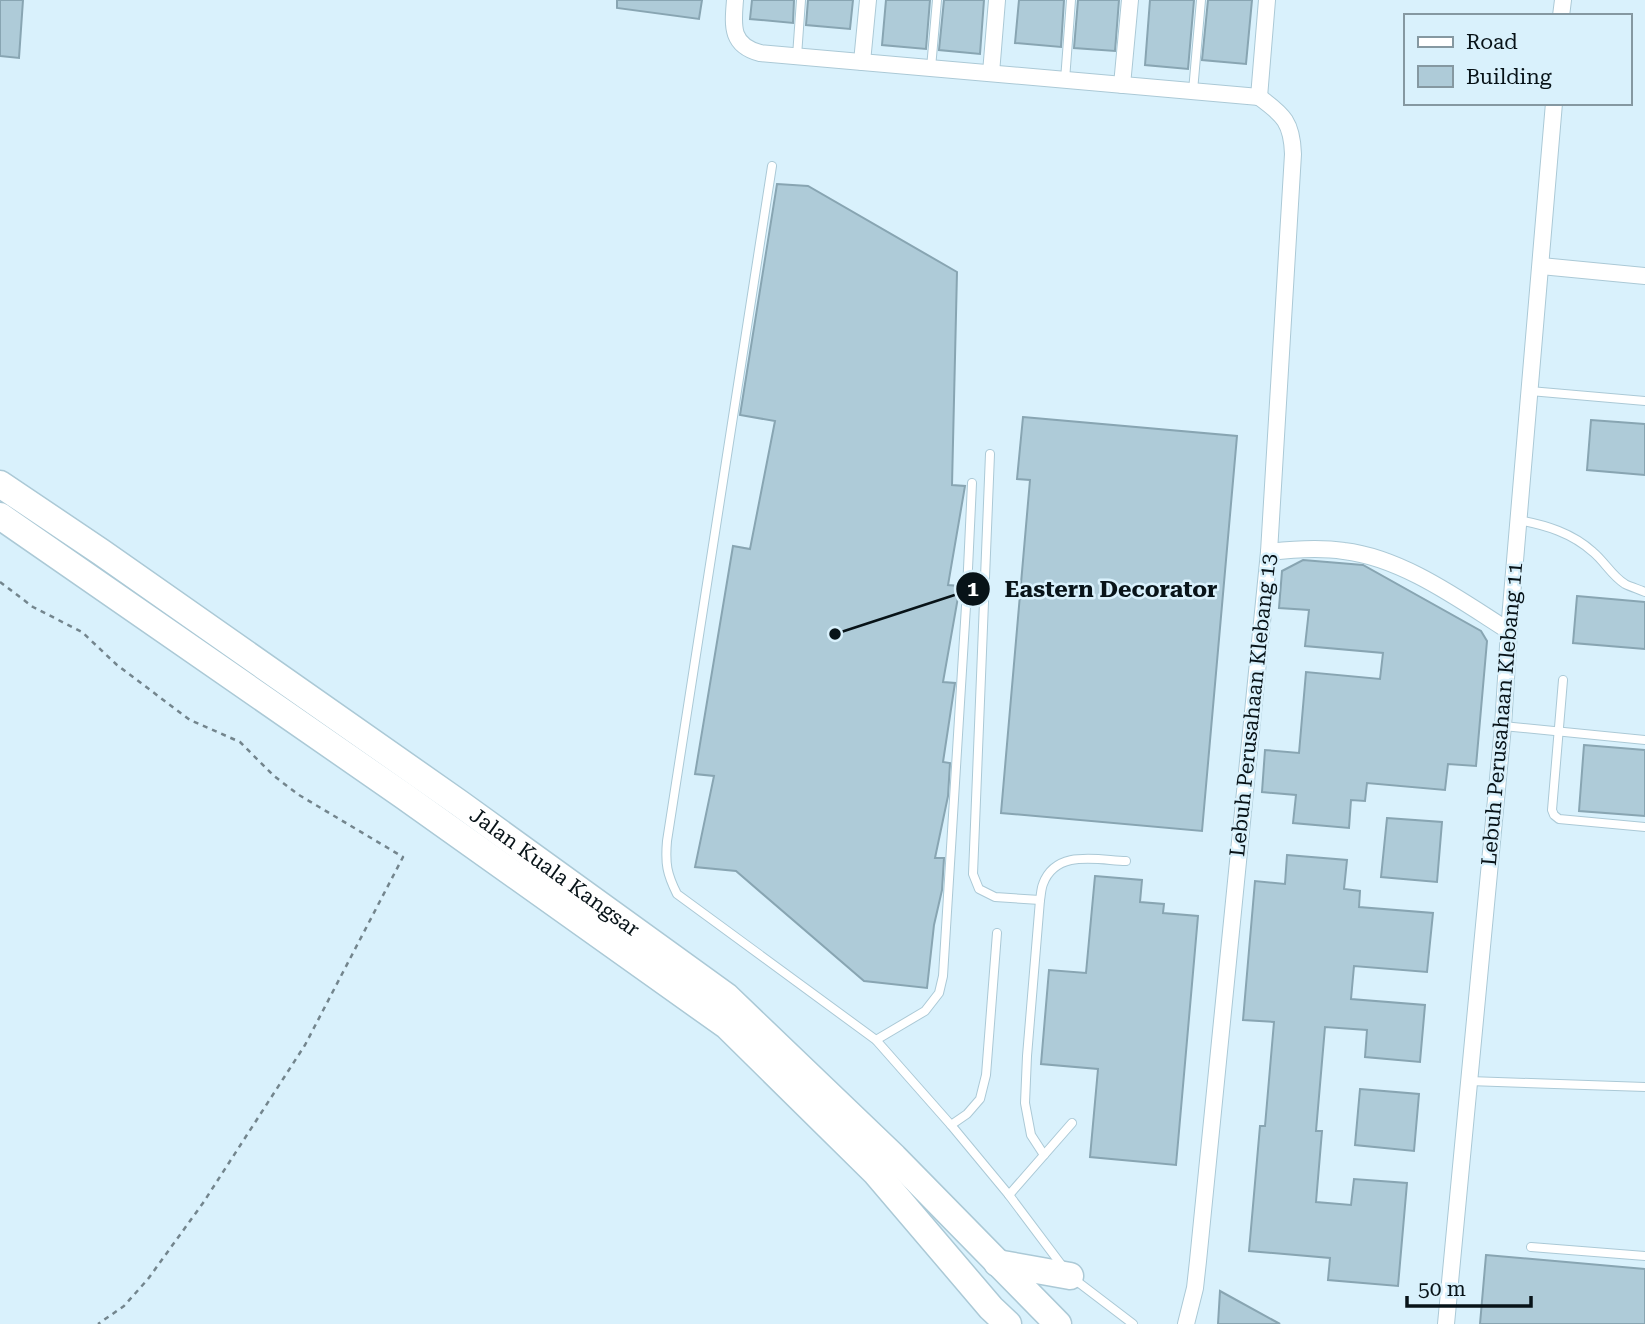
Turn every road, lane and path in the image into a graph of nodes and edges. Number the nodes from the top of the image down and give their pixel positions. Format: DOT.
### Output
graph roads {
  1 [pos="735,0"];
  2 [pos="802,0"];
  3 [pos="868,0"];
  4 [pos="937,0"];
  5 [pos="997,0"];
  6 [pos="1071,0"];
  7 [pos="1130,0"];
  8 [pos="1201,0"];
  9 [pos="1267,0"];
  10 [pos="797,56"];
  11 [pos="862,62"];
  12 [pos="931,68"];
  13 [pos="991,73"];
  14 [pos="1065,80"];
  15 [pos="1122,85"];
  16 [pos="1193,91"];
  17 [pos="1259,97"];
  18 [pos="1554,105"];
  19 [pos="772,166"];
  20 [pos="1541,266"];
  21 [pos="1645,275"];
  22 [pos="1530,391"];
  23 [pos="1645,401"];
  24 [pos="990,454"];
  25 [pos="972,483"];
  26 [pos="0,484"];
  27 [pos="0,516"];
  28 [pos="1518,520"];
  29 [pos="1269,552"];
  30 [pos="0,582"];
  31 [pos="1645,592"];
  32 [pos="1509,631"];
  33 [pos="1563,680"];
  34 [pos="1503,726"];
  35 [pos="1559,732"];
  36 [pos="1645,740"];
  37 [pos="1645,827"];
  38 [pos="1126,861"];
  39 [pos="1040,900"];
  40 [pos="997,933"];
  41 [pos="876,1040"];
  42 [pos="1469,1081"];
  43 [pos="1645,1087"];
  44 [pos="1072,1123"];
  45 [pos="951,1125"];
  46 [pos="1044,1156"];
  47 [pos="1009,1195"];
  48 [pos="1531,1247"];
  49 [pos="1645,1255"];
  50 [pos="997,1263"];
  51 [pos="1070,1276"];
  52 [pos="98,1324"];
  53 [pos="1008,1324"];
  54 [pos="1058,1324"];
  55 [pos="1133,1324"];
  56 [pos="1186,1324"];
  57 [pos="1446,1324"];
  1 -- 10 [label="street"];
  2 -- 10 [label="lane"];
  3 -- 11 [label="street"];
  4 -- 12 [label="lane"];
  5 -- 13 [label="street"];
  6 -- 14 [label="lane"];
  7 -- 15 [label="street"];
  8 -- 16 [label="lane"];
  9 -- 17 [label="street"];
  10 -- 11 [label="street"];
  11 -- 12 [label="street"];
  12 -- 13 [label="street"];
  13 -- 14 [label="street"];
  14 -- 15 [label="street"];
  15 -- 16 [label="street"];
  16 -- 17 [label="street"];
  17 -- 29 [label="street, Lebuh Perusahaan Klebang 13"];
  18 -- 20 [label="street, Lebuh Perusahaan Klebang 11"];
  19 -- 41 [label="lane"];
  20 -- 21 [label="street"];
  20 -- 22 [label="street, Lebuh Perusahaan Klebang 11"];
  22 -- 23 [label="lane"];
  22 -- 28 [label="street, Lebuh Perusahaan Klebang 11"];
  24 -- 39 [label="lane"];
  25 -- 41 [label="lane"];
  26 -- 50 [label="highway, Jalan Kuala Kangsar"];
  27 -- 53 [label="highway, Jalan Kuala Kangsar"];
  28 -- 31 [label="lane"];
  28 -- 32 [label="street, Lebuh Perusahaan Klebang 11"];
  29 -- 32 [label="street"];
  29 -- 56 [label="street, Lebuh Perusahaan Klebang 13"];
  30 -- 52 [label="path"];
  32 -- 34 [label="street, Lebuh Perusahaan Klebang 11"];
  33 -- 35 [label="lane"];
  34 -- 35 [label="lane"];
  34 -- 42 [label="street, Lebuh Perusahaan Klebang 11"];
  35 -- 36 [label="lane"];
  35 -- 37 [label="lane"];
  38 -- 39 [label="lane"];
  39 -- 46 [label="lane"];
  40 -- 45 [label="lane"];
  41 -- 45 [label="lane"];
  42 -- 43 [label="lane"];
  42 -- 57 [label="street, Lebuh Perusahaan Klebang 11"];
  44 -- 46 [label="lane"];
  45 -- 47 [label="lane"];
  46 -- 47 [label="lane"];
  47 -- 51 [label="lane"];
  48 -- 49 [label="lane"];
  50 -- 51 [label="highway"];
  50 -- 54 [label="highway, Jalan Kuala Kangsar"];
  51 -- 55 [label="lane"];
}
